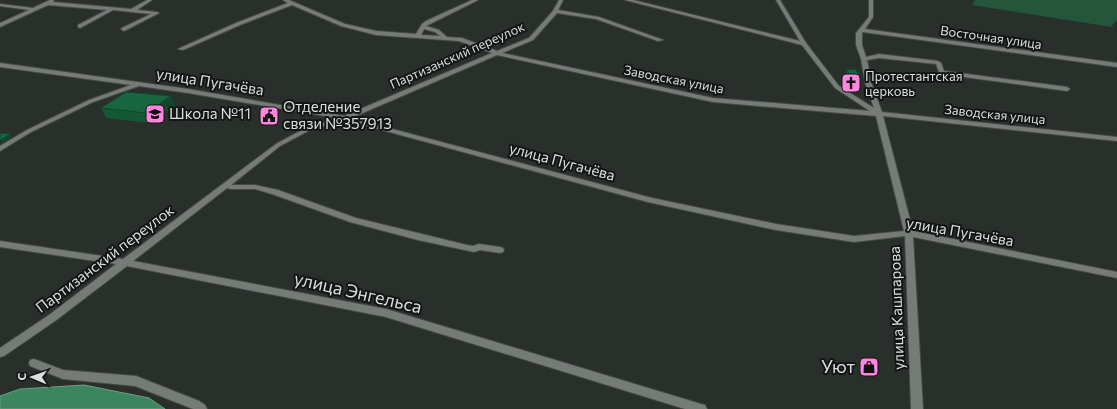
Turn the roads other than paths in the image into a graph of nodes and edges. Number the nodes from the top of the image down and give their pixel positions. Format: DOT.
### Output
graph roads {
  1 [pos="55,0"];
  2 [pos="150,0"];
  3 [pos="285,0"];
  4 [pos="476,0"];
  5 [pos="561,0"];
  6 [pos="627,0"];
  7 [pos="778,0"];
  8 [pos="871,0"];
  9 [pos="47,3"];
  10 [pos="292,3"];
  11 [pos="0,5"];
  12 [pos="33,9"];
  13 [pos="113,9"];
  14 [pos="133,10"];
  15 [pos="556,11"];
  16 [pos="0,25"];
  17 [pos="80,26"];
  18 [pos="424,27"];
  19 [pos="124,29"];
  20 [pos="887,29"];
  21 [pos="862,30"];
  22 [pos="418,36"];
  23 [pos="446,38"];
  24 [pos="947,38"];
  25 [pos="660,40"];
  26 [pos="940,41"];
  27 [pos="804,44"];
  28 [pos="181,49"];
  29 [pos="499,54"];
  30 [pos="864,59"];
  31 [pos="1117,60"];
  32 [pos="0,65"];
  33 [pos="1117,65"];
  34 [pos="139,84"];
  35 [pos="1067,89"];
  36 [pos="880,114"];
  37 [pos="345,118"];
  38 [pos="1117,139"];
  39 [pos="0,149"];
  40 [pos="225,185"];
  41 [pos="909,233"];
  42 [pos="0,244"];
  43 [pos="500,250"];
  44 [pos="124,262"];
  45 [pos="1117,275"];
  46 [pos="0,353"];
  47 [pos="34,363"];
  48 [pos="200,409"];
  49 [pos="702,409"];
  50 [pos="917,409"];
  1 -- 9 [label="street"];
  2 -- 14 [label="street"];
  3 -- 10 [label="street, Заводская улица"];
  4 -- 18 [label="street"];
  5 -- 15 [label="street, Партизанский переулок"];
  6 -- 27 [label="street"];
  7 -- 27 [label="street"];
  8 -- 21 [label="street, улица Кашпарова"];
  9 -- 12 [label="street"];
  9 -- 13 [label="street"];
  10 -- 22 [label="street, Заводская улица"];
  10 -- 28 [label="street"];
  11 -- 12 [label="street"];
  12 -- 16 [label="street"];
  13 -- 14 [label="street"];
  13 -- 17 [label="street"];
  14 -- 19 [label="street"];
  15 -- 25 [label="street"];
  15 -- 29 [label="street, Партизанский переулок"];
  18 -- 22 [label="street"];
  18 -- 23 [label="street"];
  20 -- 24 [label="street, Восточная улица"];
  21 -- 26 [label="street, Восточная улица"];
  21 -- 30 [label="street, улица Кашпарова"];
  22 -- 23 [label="street, Заводская улица"];
  23 -- 29 [label="street, Заводская улица"];
  24 -- 26 [label="street"];
  24 -- 31 [label="street, Восточная улица"];
  26 -- 33 [label="street, Восточная улица"];
  27 -- 36 [label="street"];
  29 -- 36 [label="street, Заводская улица"];
  29 -- 37 [label="street, Партизанский переулок"];
  30 -- 35 [label="street"];
  30 -- 36 [label="street, улица Кашпарова"];
  32 -- 34 [label="street, улица Пугачёва"];
  34 -- 37 [label="street, улица Пугачёва"];
  34 -- 39 [label="street"];
  36 -- 38 [label="street, Заводская улица"];
  36 -- 41 [label="street, улица Кашпарова"];
  37 -- 40 [label="street, Партизанский переулок"];
  37 -- 41 [label="street, улица Пугачёва"];
  40 -- 43 [label="street"];
  40 -- 44 [label="street, Партизанский переулок"];
  41 -- 45 [label="street, улица Пугачёва"];
  41 -- 50 [label="street, улица Кашпарова"];
  42 -- 44 [label="street, улица Энгельса"];
  44 -- 46 [label="street, Партизанский переулок"];
  44 -- 49 [label="street, улица Энгельса"];
  47 -- 48 [label="street"];
}
